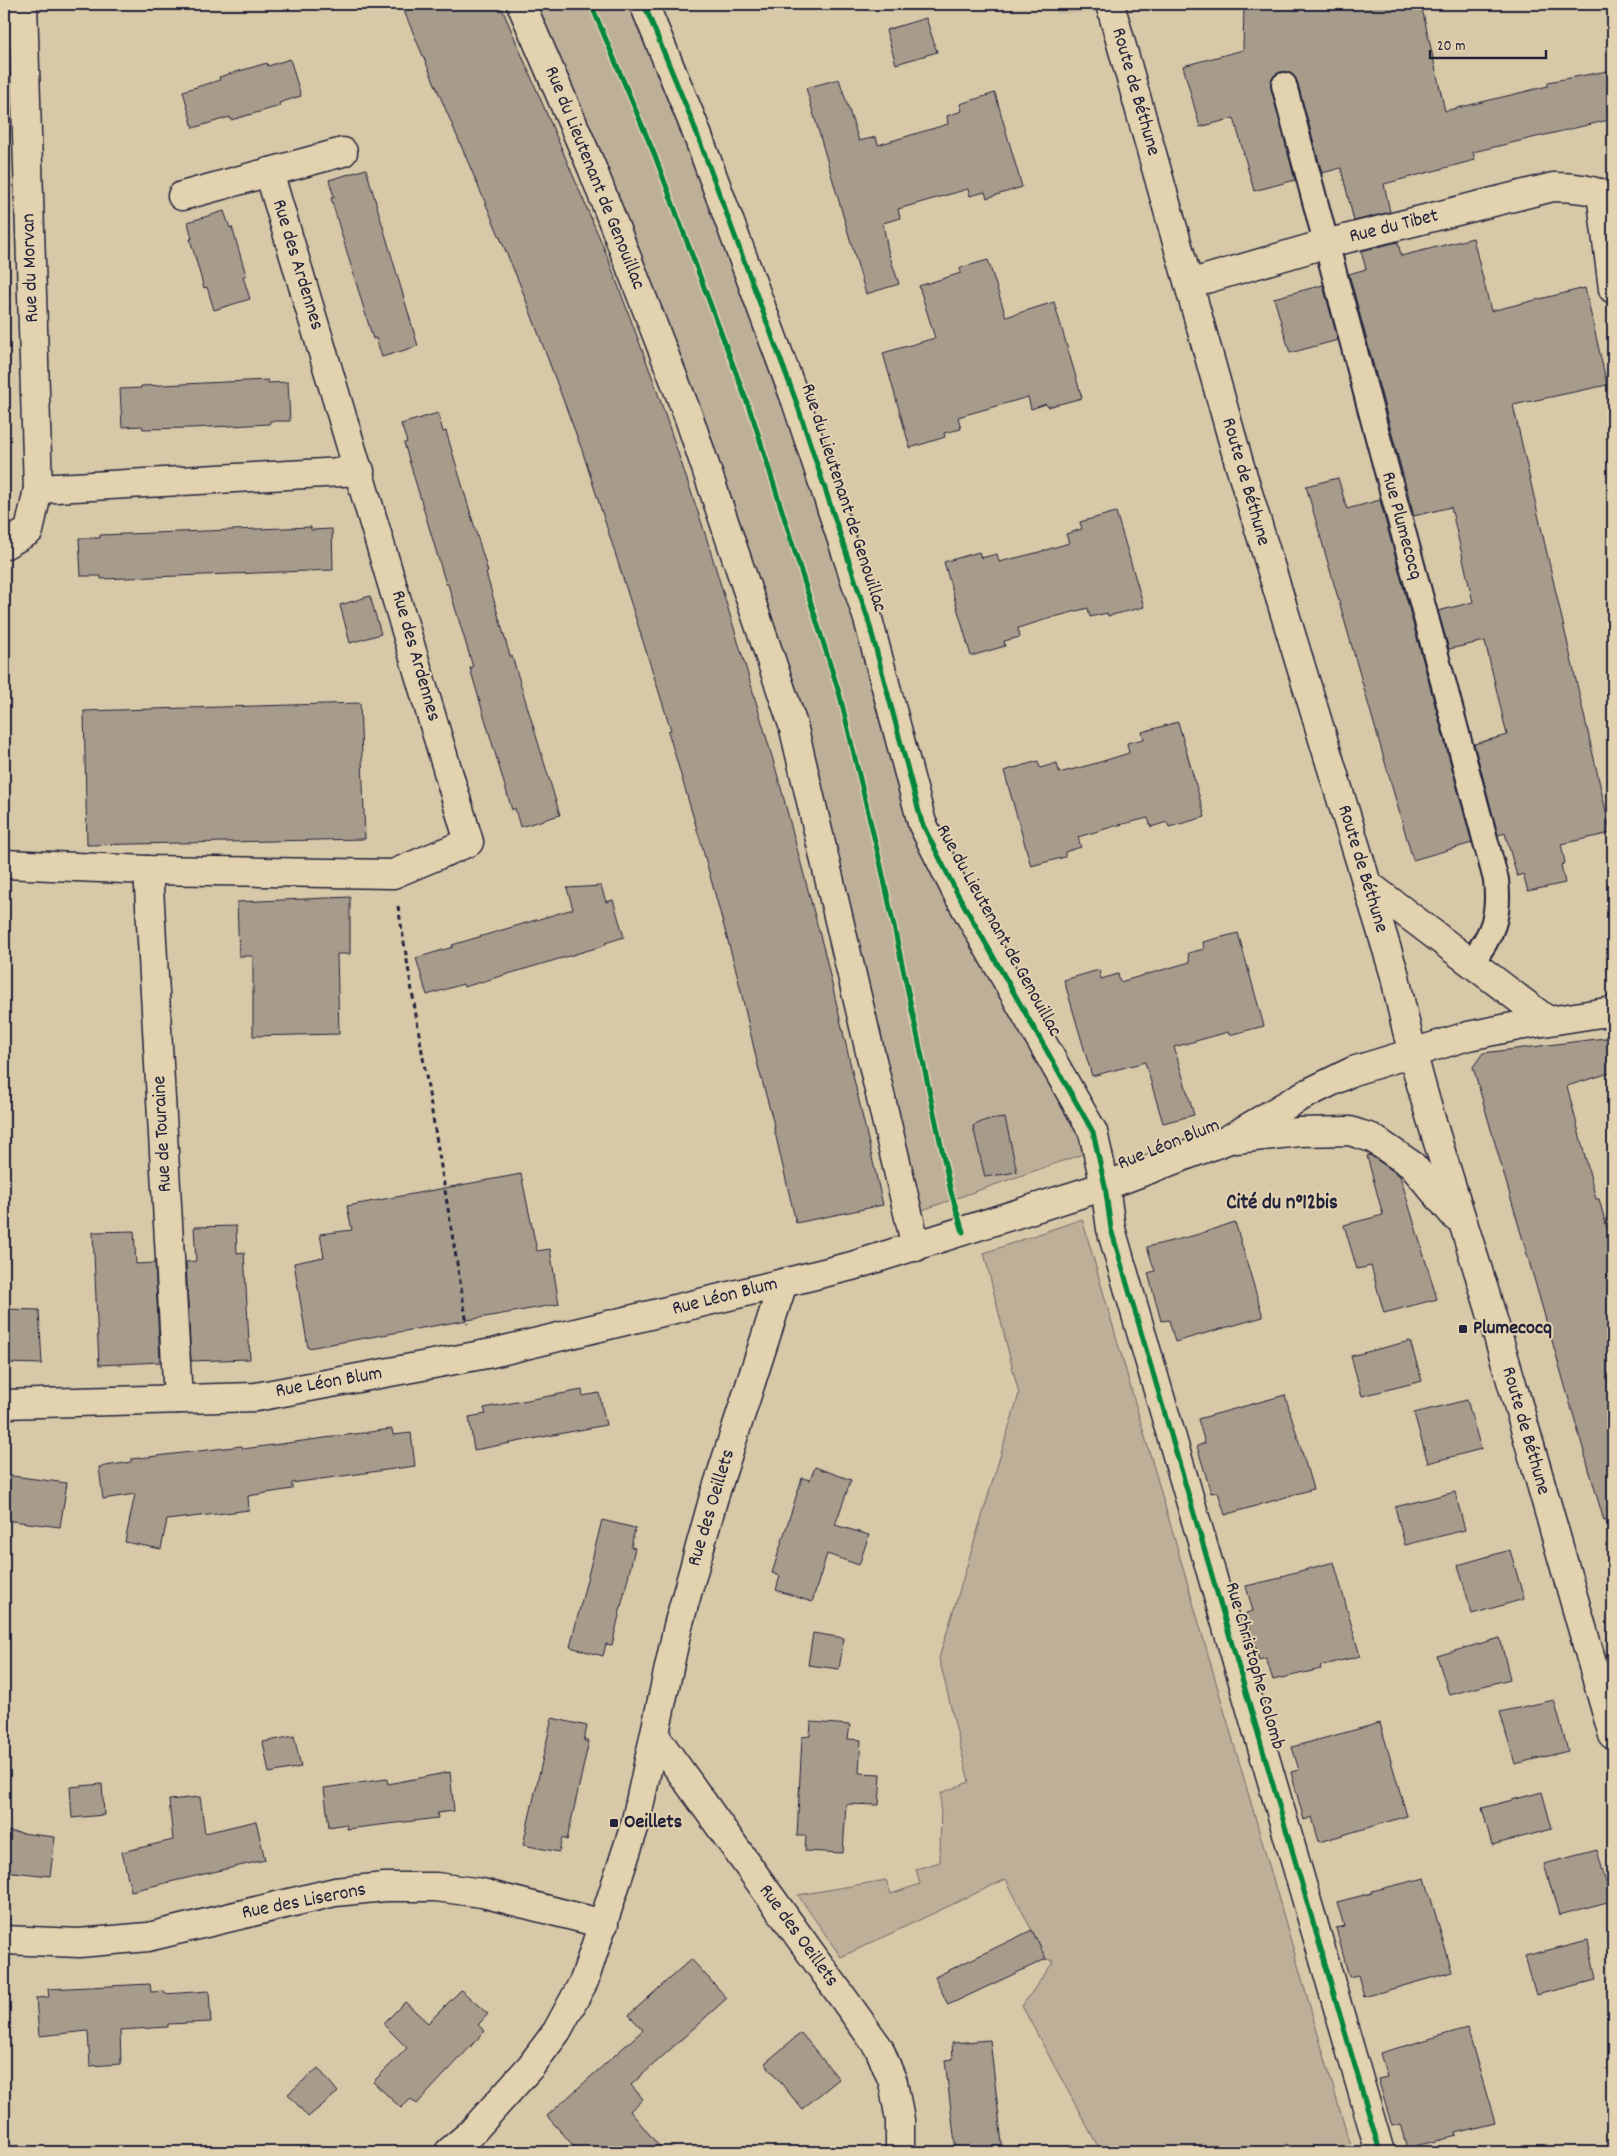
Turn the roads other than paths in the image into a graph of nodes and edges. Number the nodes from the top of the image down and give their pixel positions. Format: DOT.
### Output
graph roads {
  1 [pos="23,4"];
  2 [pos="522,4"];
  3 [pos="644,4"];
  4 [pos="1111,7"];
  5 [pos="1284,85"];
  6 [pos="343,152"];
  7 [pos="269,172"];
  8 [pos="182,196"];
  9 [pos="1607,196"];
  10 [pos="1325,244"];
  11 [pos="1189,284"];
  12 [pos="1613,289"];
  13 [pos="360,471"];
  14 [pos="38,489"];
  15 [pos="4,545"];
  16 [pos="4,864"];
  17 [pos="148,870"];
  18 [pos="1366,883"];
  19 [pos="1471,962"];
  20 [pos="1613,1011"];
  21 [pos="1548,1021"];
  22 [pos="1413,1054"];
  23 [pos="1227,1140"];
  24 [pos="1105,1186"];
  25 [pos="1463,1226"];
  26 [pos="916,1247"];
  27 [pos="784,1283"];
  28 [pos="178,1399"];
  29 [pos="4,1404"];
  30 [pos="1613,1735"];
  31 [pos="655,1736"];
  32 [pos="604,1924"];
  33 [pos="4,1940"];
  34 [pos="449,2152"];
  35 [pos="900,2152"];
  36 [pos="1380,2152"];
  1 -- 14 [label="street, Rue du Morvan"];
  2 -- 26 [label="street, Rue du Lieutenant de Genouillac"];
  3 -- 24 [label="street, Rue du Lieutenant de Genouillac"];
  4 -- 11 [label="street, Route de Béthune"];
  5 -- 10 [label="lane, Rue Plumecocq"];
  6 -- 7 [label="street"];
  7 -- 8 [label="street"];
  7 -- 13 [label="street, Rue des Ardennes"];
  9 -- 10 [label="street, Rue du Tibet"];
  9 -- 12 [label="street, Rue du Tibet"];
  10 -- 11 [label="street, Rue du Tibet"];
  10 -- 19 [label="lane, Rue Plumecocq"];
  11 -- 18 [label="street, Route de Béthune"];
  13 -- 14 [label="street"];
  13 -- 17 [label="street, Rue des Ardennes"];
  14 -- 15 [label="street, Rue du Morvan"];
  16 -- 17 [label="street"];
  17 -- 28 [label="street, Rue de Touraine"];
  18 -- 19 [label="street"];
  18 -- 22 [label="street, Route de Béthune"];
  19 -- 21 [label="street"];
  20 -- 21 [label="street, Rue Léon Blum"];
  21 -- 22 [label="street, Rue Léon Blum"];
  22 -- 23 [label="street, Rue Léon Blum"];
  22 -- 25 [label="street, Route de Béthune"];
  23 -- 24 [label="street, Rue Léon Blum"];
  23 -- 25 [label="street"];
  24 -- 26 [label="street, Rue Léon Blum"];
  24 -- 36 [label="street, Rue Christophe Colomb"];
  25 -- 30 [label="street, Route de Béthune"];
  26 -- 27 [label="street, Rue Léon Blum"];
  27 -- 28 [label="street, Rue Léon Blum"];
  27 -- 31 [label="street, Rue des Oeillets"];
  28 -- 29 [label="street, Rue Léon Blum"];
  31 -- 32 [label="street, Rue des Oeillets"];
  31 -- 35 [label="street, Rue des Oeillets"];
  32 -- 33 [label="street, Rue des Liserons"];
  32 -- 34 [label="street, Rue des Oeillets"];
}
